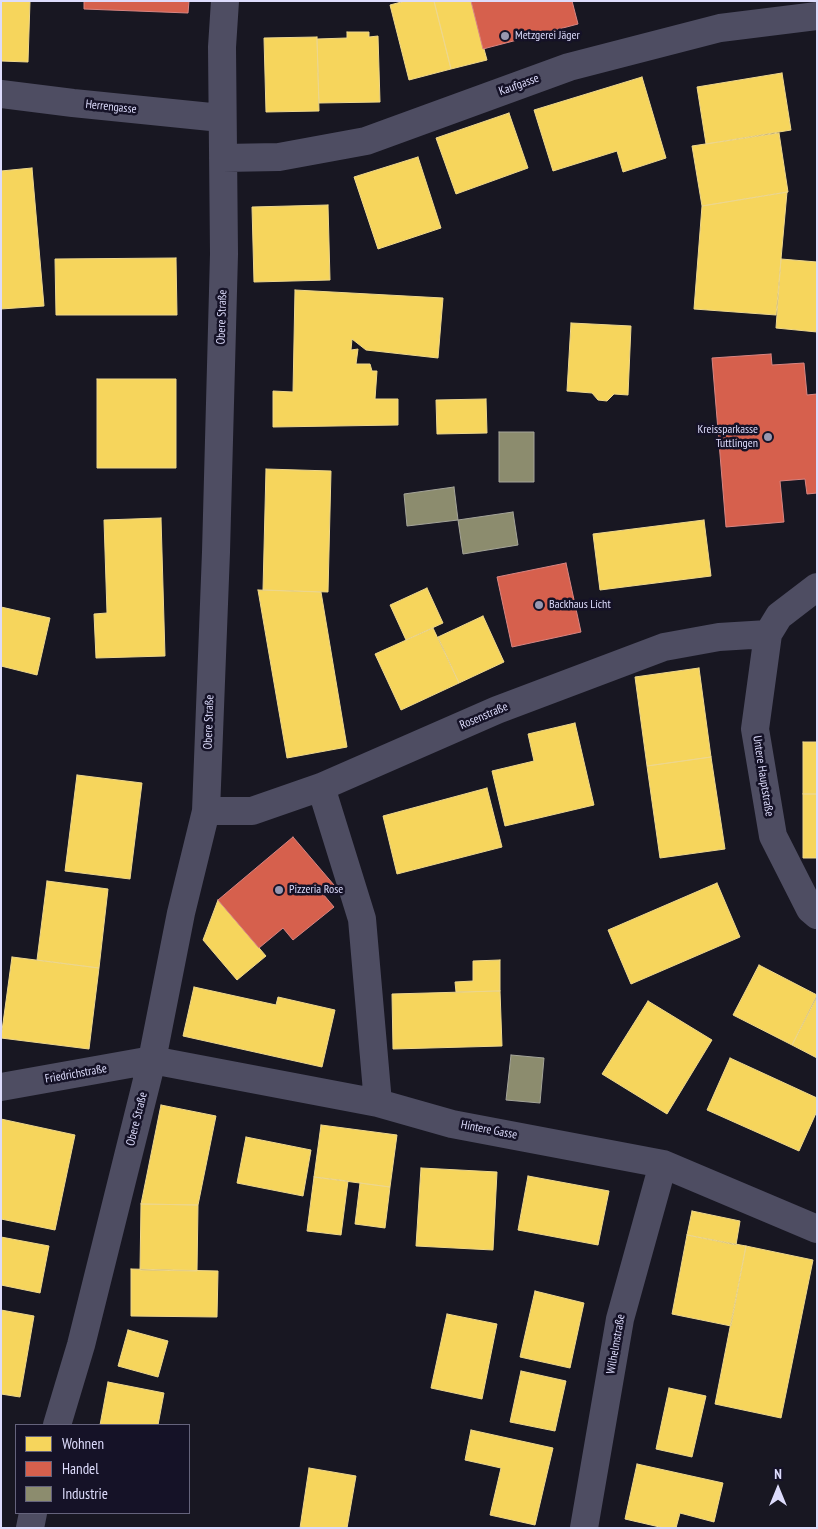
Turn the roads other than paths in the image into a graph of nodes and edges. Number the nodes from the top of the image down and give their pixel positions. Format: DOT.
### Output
graph roads {
  1 [pos="225,1"];
  2 [pos="817,16"];
  3 [pos="1,94"];
  4 [pos="222,118"];
  5 [pos="223,158"];
  6 [pos="817,587"];
  7 [pos="768,634"];
  8 [pos="321,787"];
  9 [pos="206,810"];
  10 [pos="817,915"];
  11 [pos="152,1060"];
  12 [pos="1,1087"];
  13 [pos="378,1103"];
  14 [pos="663,1164"];
  15 [pos="817,1229"];
  16 [pos="57,1424"];
  17 [pos="33,1514"];
  18 [pos="30,1528"];
  19 [pos="584,1528"];
  1 -- 4 [label="street, Obere Straße"];
  2 -- 5 [label="street, Kaufgasse"];
  3 -- 4 [label="street, Herrengasse"];
  4 -- 5 [label="street, Obere Straße"];
  5 -- 9 [label="street, Obere Straße"];
  6 -- 7 [label="street, Untere Hauptstraße"];
  7 -- 8 [label="street, Rosenstraße"];
  7 -- 10 [label="street, Untere Hauptstraße"];
  8 -- 9 [label="street, Rosenstraße"];
  8 -- 13 [label="street"];
  9 -- 11 [label="street, Obere Straße"];
  11 -- 12 [label="street, Friedrichstraße"];
  11 -- 13 [label="street, Hintere Gasse"];
  11 -- 16 [label="street, Obere Straße"];
  13 -- 14 [label="street, Hintere Gasse"];
  14 -- 15 [label="street, Hintere Gasse"];
  14 -- 19 [label="street, Wilhelmstraße"];
  17 -- 18 [label="street"];
}
